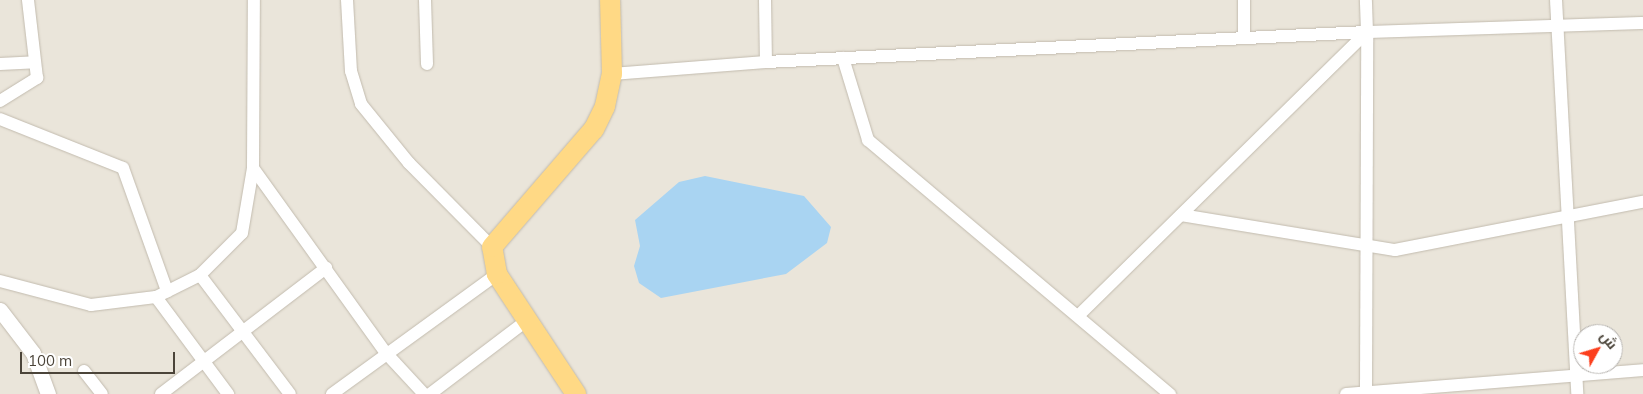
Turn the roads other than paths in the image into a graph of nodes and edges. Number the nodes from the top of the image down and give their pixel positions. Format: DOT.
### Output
graph roads {
  1 [pos="28,0"];
  2 [pos="254,0"];
  3 [pos="347,0"];
  4 [pos="425,0"];
  5 [pos="610,0"];
  6 [pos="765,0"];
  7 [pos="1244,0"];
  8 [pos="1366,0"];
  9 [pos="1556,0"];
  10 [pos="1643,23"];
  11 [pos="1556,27"];
  12 [pos="1367,32"];
  13 [pos="1244,38"];
  14 [pos="843,58"];
  15 [pos="35,62"];
  16 [pos="766,62"];
  17 [pos="0,64"];
  18 [pos="427,64"];
  19 [pos="612,74"];
  20 [pos="0,101"];
  21 [pos="0,119"];
  22 [pos="253,168"];
  23 [pos="1643,202"];
  24 [pos="1181,215"];
  25 [pos="1564,216"];
  26 [pos="1366,246"];
  27 [pos="492,248"];
  28 [pos="326,268"];
  29 [pos="497,274"];
  30 [pos="200,275"];
  31 [pos="0,281"];
  32 [pos="161,294"];
  33 [pos="0,310"];
  34 [pos="1079,315"];
  35 [pos="525,322"];
  36 [pos="244,334"];
  37 [pos="386,353"];
  38 [pos="204,362"];
  39 [pos="1643,370"];
  40 [pos="84,371"];
  41 [pos="1575,375"];
  42 [pos="1366,392"];
  43 [pos="48,394"];
  44 [pos="102,394"];
  45 [pos="161,394"];
  46 [pos="228,394"];
  47 [pos="290,394"];
  48 [pos="332,394"];
  49 [pos="424,394"];
  50 [pos="430,394"];
  51 [pos="576,394"];
  52 [pos="1170,394"];
  53 [pos="1346,394"];
  54 [pos="1577,394"];
  1 -- 15 [label="street"];
  2 -- 22 [label="street"];
  3 -- 27 [label="street"];
  4 -- 18 [label="street"];
  5 -- 19 [label="highway"];
  6 -- 16 [label="street"];
  7 -- 13 [label="street"];
  8 -- 12 [label="street"];
  9 -- 11 [label="street"];
  10 -- 11 [label="street"];
  11 -- 12 [label="street"];
  11 -- 25 [label="street"];
  12 -- 13 [label="street"];
  12 -- 24 [label="street"];
  12 -- 26 [label="street"];
  13 -- 14 [label="street"];
  14 -- 16 [label="street"];
  14 -- 34 [label="street"];
  15 -- 17 [label="street"];
  15 -- 20 [label="street"];
  16 -- 19 [label="street"];
  19 -- 27 [label="highway"];
  21 -- 32 [label="street"];
  22 -- 28 [label="street"];
  22 -- 30 [label="street"];
  23 -- 25 [label="street"];
  24 -- 26 [label="street"];
  24 -- 34 [label="street"];
  25 -- 26 [label="street"];
  25 -- 41 [label="street"];
  26 -- 42 [label="street"];
  27 -- 29 [label="highway"];
  28 -- 36 [label="street"];
  28 -- 37 [label="street"];
  29 -- 35 [label="highway"];
  29 -- 37 [label="street"];
  30 -- 32 [label="street"];
  30 -- 36 [label="street"];
  31 -- 32 [label="street"];
  32 -- 38 [label="street"];
  33 -- 43 [label="street"];
  34 -- 52 [label="street"];
  35 -- 50 [label="street"];
  35 -- 51 [label="highway"];
  36 -- 38 [label="street"];
  36 -- 47 [label="street"];
  37 -- 48 [label="street"];
  37 -- 49 [label="street"];
  38 -- 45 [label="street"];
  38 -- 46 [label="street"];
  39 -- 41 [label="street"];
  40 -- 44 [label="street"];
  41 -- 42 [label="street"];
  41 -- 54 [label="street"];
  42 -- 53 [label="street"];
}
